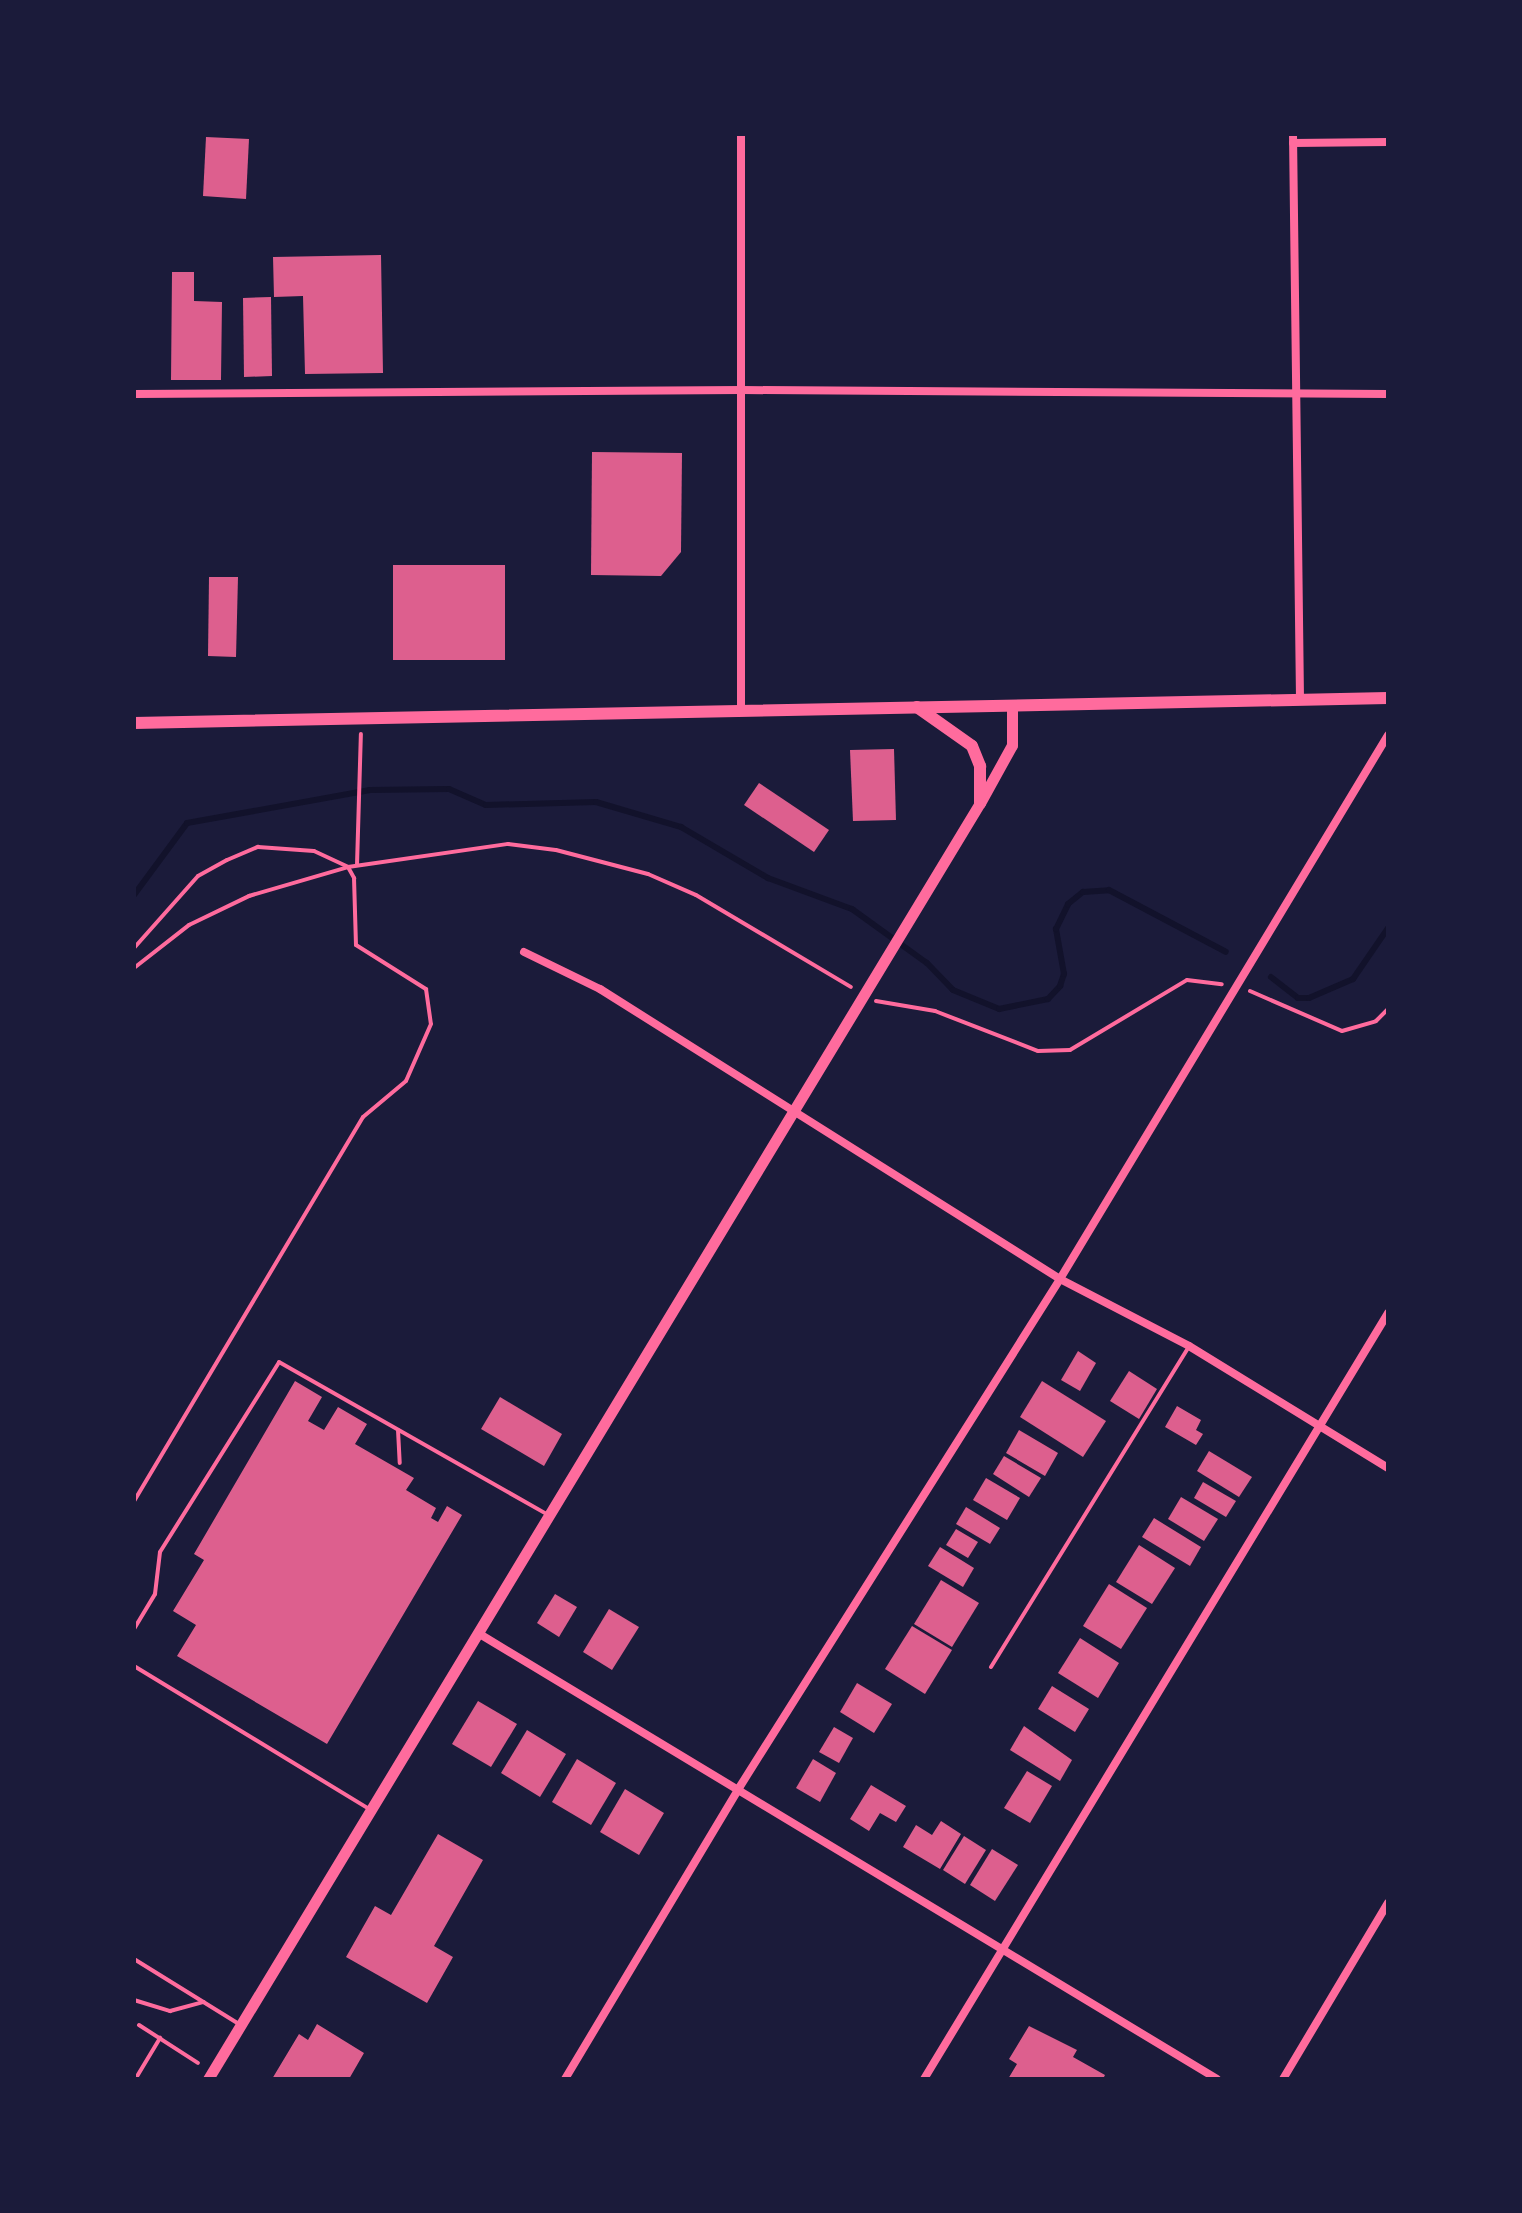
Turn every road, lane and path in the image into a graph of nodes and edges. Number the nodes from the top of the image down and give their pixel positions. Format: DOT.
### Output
graph roads {
  1 [pos="741,134"];
  2 [pos="1293,138"];
  3 [pos="1388,142"];
  4 [pos="742,390"];
  5 [pos="134,394"];
  6 [pos="1296,394"];
  7 [pos="1388,394"];
  8 [pos="1388,698"];
  9 [pos="1300,700"];
  10 [pos="741,707"];
  11 [pos="917,707"];
  12 [pos="1012,707"];
  13 [pos="362,719"];
  14 [pos="134,723"];
  15 [pos="1388,735"];
  16 [pos="980,803"];
  17 [pos="357,865"];
  18 [pos="348,867"];
  19 [pos="134,948"];
  20 [pos="524,952"];
  21 [pos="134,968"];
  22 [pos="1238,987"];
  23 [pos="862,994"];
  24 [pos="1388,1009"];
  25 [pos="794,1107"];
  26 [pos="1060,1279"];
  27 [pos="1388,1313"];
  28 [pos="1189,1346"];
  29 [pos="1317,1426"];
  30 [pos="398,1430"];
  31 [pos="400,1463"];
  32 [pos="1388,1468"];
  33 [pos="134,1501"];
  34 [pos="549,1515"];
  35 [pos="134,1629"];
  36 [pos="478,1633"];
  37 [pos="134,1666"];
  38 [pos="991,1667"];
  39 [pos="739,1788"];
  40 [pos="371,1810"];
  41 [pos="1388,1903"];
  42 [pos="1002,1947"];
  43 [pos="134,1959"];
  44 [pos="134,2000"];
  45 [pos="204,2002"];
  46 [pos="139,2025"];
  47 [pos="241,2025"];
  48 [pos="160,2038"];
  49 [pos="198,2063"];
  50 [pos="136,2078"];
  51 [pos="208,2079"];
  52 [pos="565,2079"];
  53 [pos="924,2079"];
  54 [pos="1217,2079"];
  55 [pos="1283,2079"];
  1 -- 4 [label="street"];
  2 -- 3 [label="street"];
  2 -- 6 [label="street"];
  4 -- 5 [label="street"];
  4 -- 6 [label="street"];
  4 -- 10 [label="street"];
  6 -- 7 [label="street"];
  6 -- 9 [label="street"];
  8 -- 9 [label="main road"];
  9 -- 12 [label="main road"];
  10 -- 11 [label="main road"];
  10 -- 13 [label="main road"];
  11 -- 12 [label="main road"];
  11 -- 16 [label="main road"];
  12 -- 16 [label="street"];
  13 -- 14 [label="main road"];
  13 -- 17 [label="path"];
  15 -- 22 [label="street"];
  16 -- 23 [label="street"];
  17 -- 18 [label="path"];
  17 -- 23 [label="path"];
  18 -- 19 [label="path"];
  18 -- 21 [label="path"];
  18 -- 33 [label="path"];
  20 -- 25 [label="street"];
  22 -- 23 [label="path"];
  22 -- 24 [label="path"];
  22 -- 26 [label="street"];
  23 -- 25 [label="street"];
  25 -- 26 [label="street"];
  25 -- 34 [label="street"];
  26 -- 28 [label="street"];
  26 -- 39 [label="street"];
  27 -- 29 [label="street"];
  28 -- 29 [label="street"];
  28 -- 38 [label="lane"];
  29 -- 32 [label="street"];
  29 -- 42 [label="street"];
  30 -- 31 [label="lane"];
  30 -- 34 [label="lane"];
  30 -- 35 [label="lane"];
  34 -- 36 [label="street"];
  36 -- 39 [label="street"];
  36 -- 40 [label="street"];
  37 -- 40 [label="lane"];
  39 -- 42 [label="street"];
  39 -- 52 [label="street"];
  40 -- 47 [label="street"];
  41 -- 55 [label="street"];
  42 -- 53 [label="street"];
  42 -- 54 [label="street"];
  43 -- 45 [label="lane"];
  44 -- 45 [label="lane"];
  45 -- 47 [label="lane"];
  46 -- 48 [label="path"];
  47 -- 51 [label="street"];
  48 -- 49 [label="path"];
  48 -- 50 [label="path"];
}
